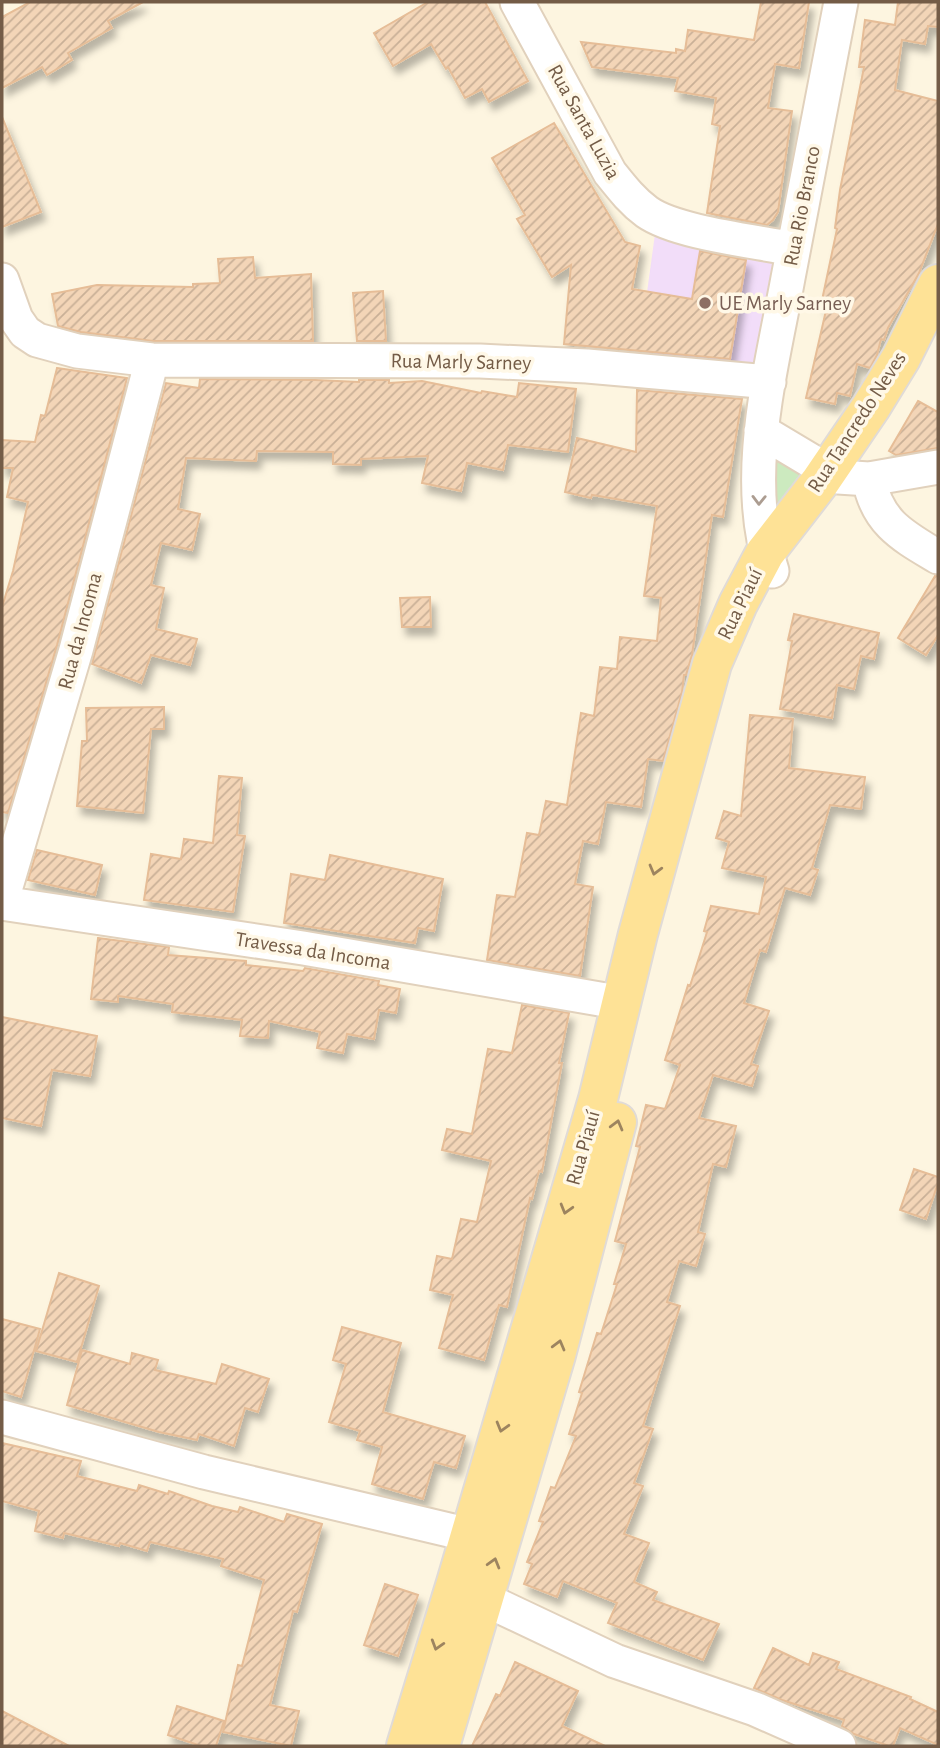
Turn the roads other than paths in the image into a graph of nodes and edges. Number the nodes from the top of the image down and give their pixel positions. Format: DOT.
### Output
graph roads {
  1 [pos="517,2"];
  2 [pos="841,2"];
  3 [pos="793,249"];
  4 [pos="2,280"];
  5 [pos="938,284"];
  6 [pos="938,307"];
  7 [pos="152,360"];
  8 [pos="769,382"];
  9 [pos="761,431"];
  10 [pos="938,467"];
  11 [pos="845,476"];
  12 [pos="938,557"];
  13 [pos="769,565"];
  14 [pos="2,901"];
  15 [pos="622,1003"];
  16 [pos="2,1418"];
  17 [pos="470,1535"];
  18 [pos="484,1599"];
  19 [pos="406,1746"];
  20 [pos="440,1746"];
  21 [pos="838,1746"];
  1 -- 3 [label="street, Rua Santa Luzia"];
  2 -- 3 [label="street, Rua Rio Branco"];
  3 -- 8 [label="street, Rua Rio Branco"];
  4 -- 7 [label="street, Rua Marly Sarney"];
  5 -- 11 [label="main road, Rua Tancredo Neves"];
  6 -- 11 [label="main road, Rua Tancredo Neves"];
  7 -- 8 [label="street, Rua Marly Sarney"];
  7 -- 14 [label="street, Rua da Incoma"];
  8 -- 9 [label="street, Rua Rio Branco"];
  9 -- 11 [label="street"];
  9 -- 13 [label="street, Rua Rio Branco, one-way"];
  10 -- 11 [label="street"];
  11 -- 12 [label="street"];
  11 -- 13 [label="main road, Rua Tancredo Neves"];
  13 -- 15 [label="main road, Rua Piauí, one-way"];
  18 -- 13 [label="main road, Rua Piauí, one-way"];
  14 -- 15 [label="street, Travessa da Incoma"];
  15 -- 17 [label="main road, Rua Piauí, one-way"];
  16 -- 17 [label="street"];
  17 -- 19 [label="main road, Rua Piauí, one-way"];
  18 -- 20 [label="main road, Rua Piauí"];
  18 -- 21 [label="street"];
}
